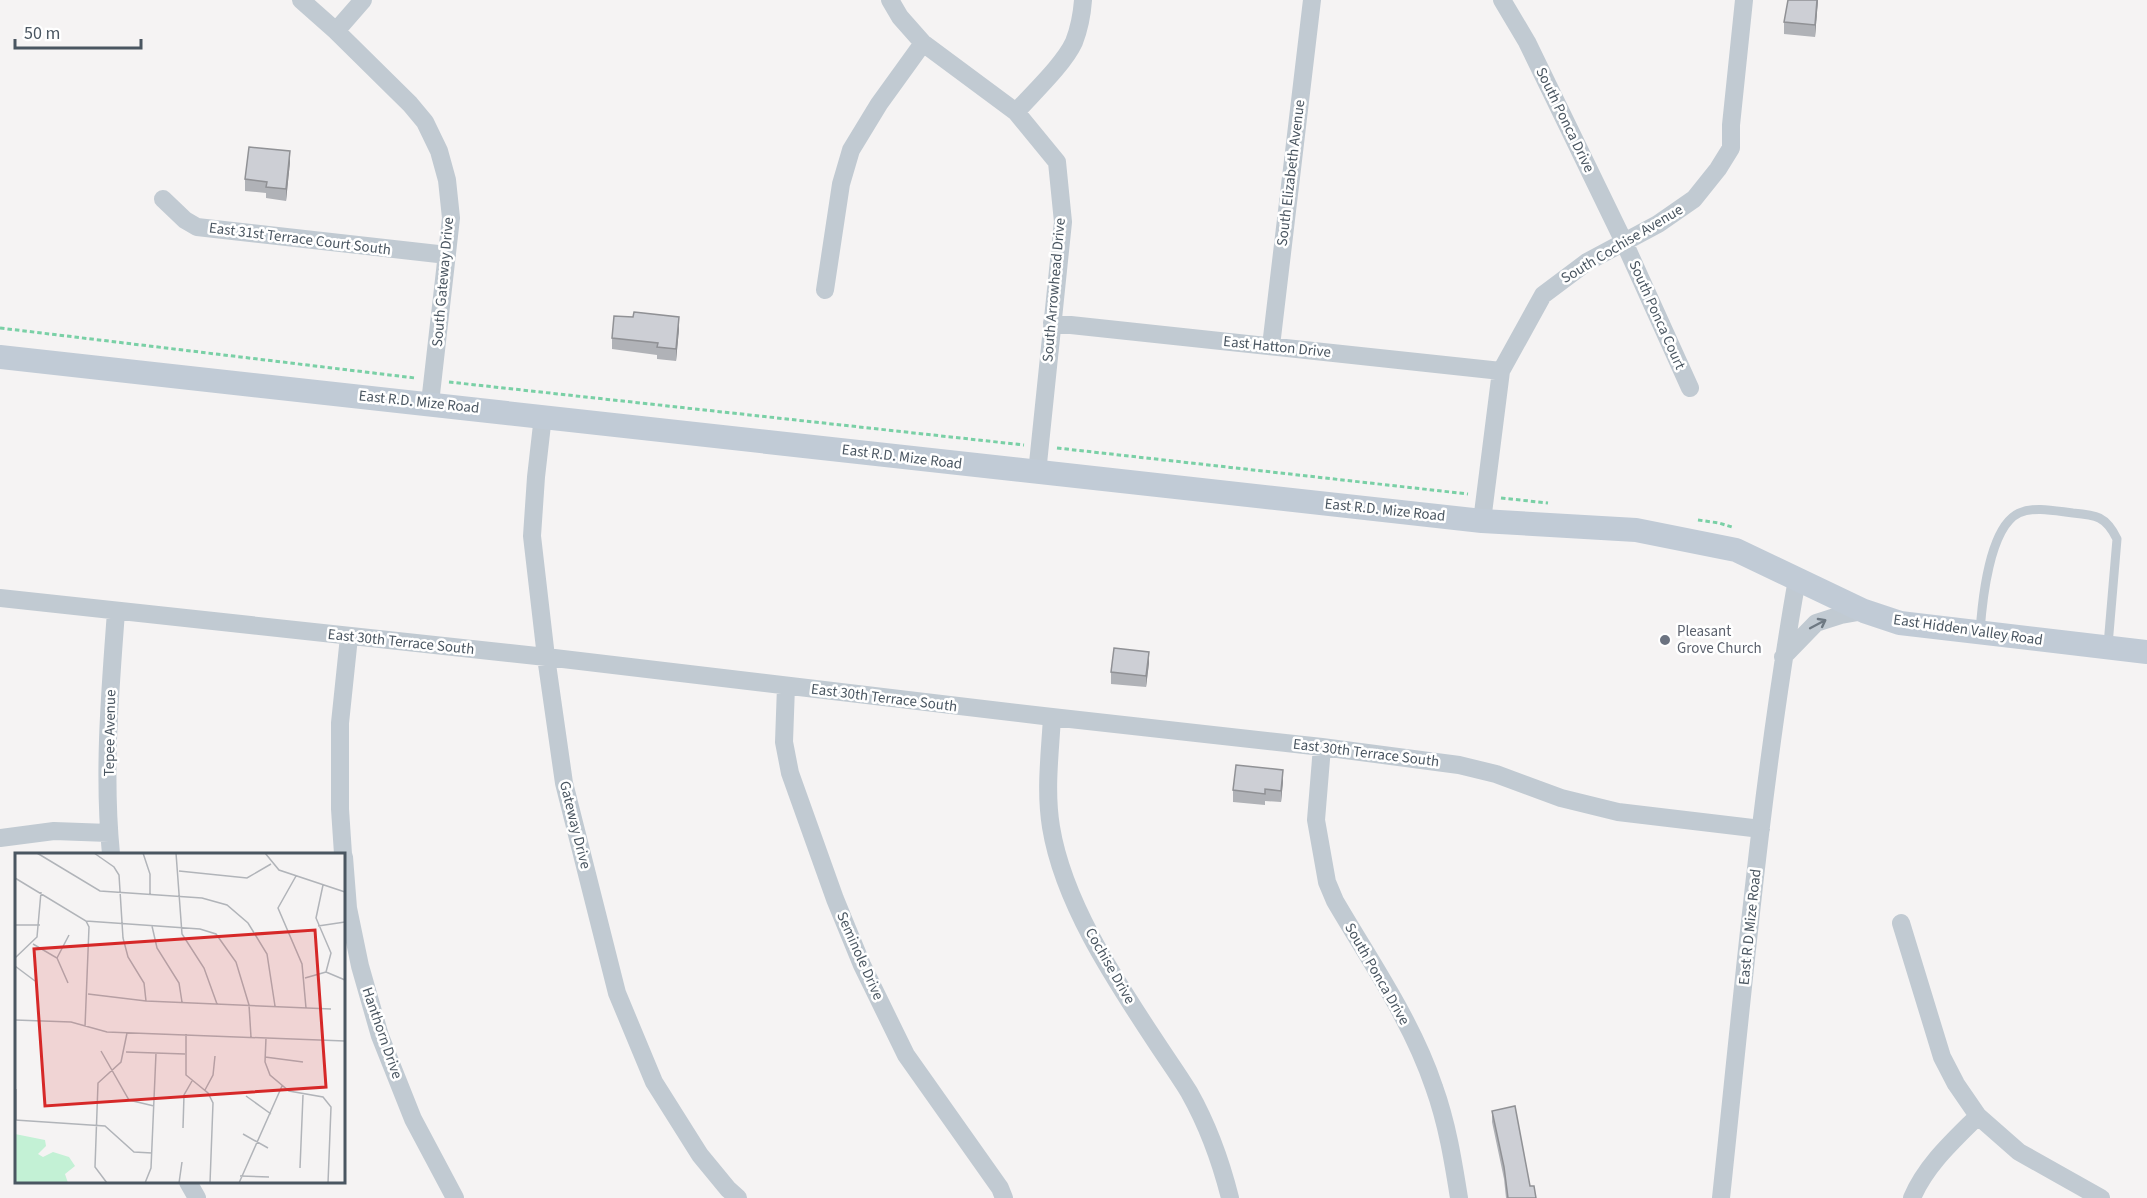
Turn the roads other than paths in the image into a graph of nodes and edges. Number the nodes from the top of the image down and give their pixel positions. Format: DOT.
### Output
graph roads {
  1 [pos="301,0"];
  2 [pos="363,0"];
  3 [pos="890,0"];
  4 [pos="1083,0"];
  5 [pos="1312,0"];
  6 [pos="1502,0"];
  7 [pos="1744,0"];
  8 [pos="336,30"];
  9 [pos="923,43"];
  10 [pos="1016,112"];
  11 [pos="163,199"];
  12 [pos="1624,242"];
  13 [pos="447,255"];
  14 [pos="825,290"];
  15 [pos="1052,323"];
  16 [pos="1271,346"];
  17 [pos="0,357"];
  18 [pos="1501,370"];
  19 [pos="1690,388"];
  20 [pos="430,403"];
  21 [pos="543,416"];
  22 [pos="1037,473"];
  23 [pos="1482,520"];
  24 [pos="1797,579"];
  25 [pos="0,598"];
  26 [pos="1864,611"];
  27 [pos="116,612"];
  28 [pos="1980,634"];
  29 [pos="349,637"];
  30 [pos="2108,647"];
  31 [pos="2147,652"];
  32 [pos="546,657"];
  33 [pos="1783,657"];
  34 [pos="786,686"];
  35 [pos="1053,717"];
  36 [pos="1322,747"];
  37 [pos="1761,829"];
  38 [pos="109,833"];
  39 [pos="0,838"];
  40 [pos="111,853"];
  41 [pos="343,853"];
  42 [pos="345,874"];
  43 [pos="1901,923"];
  44 [pos="1978,1116"];
  45 [pos="188,1183"];
  46 [pos="196,1198"];
  47 [pos="454,1198"];
  48 [pos="738,1198"];
  49 [pos="1004,1198"];
  50 [pos="1230,1198"];
  51 [pos="1459,1198"];
  52 [pos="1721,1198"];
  53 [pos="1912,1198"];
  54 [pos="2101,1198"];
  1 -- 8 [label="street, South Gateway Drive"];
  2 -- 8 [label="street"];
  3 -- 9 [label="street, South Arrowhead Drive"];
  4 -- 10 [label="street"];
  5 -- 16 [label="street, South Elizabeth Avenue"];
  6 -- 12 [label="street, South Ponca Drive"];
  7 -- 12 [label="street, South Cochise Avenue"];
  8 -- 13 [label="street, South Gateway Drive"];
  9 -- 10 [label="street, South Arrowhead Drive"];
  9 -- 14 [label="street"];
  10 -- 15 [label="street, South Arrowhead Drive"];
  11 -- 13 [label="street, East 31st Terrace Court South"];
  12 -- 18 [label="street, South Cochise Avenue"];
  12 -- 19 [label="street, South Ponca Court"];
  13 -- 20 [label="street, South Gateway Drive"];
  15 -- 16 [label="street, East Hatton Drive"];
  15 -- 22 [label="street, South Arrowhead Drive"];
  16 -- 18 [label="street, East Hatton Drive"];
  17 -- 20 [label="main road, East R.D. Mize Road"];
  18 -- 23 [label="street, South Cochise Avenue"];
  20 -- 21 [label="main road, East R.D. Mize Road"];
  21 -- 22 [label="main road, East R.D. Mize Road"];
  21 -- 32 [label="street, Gateway Drive"];
  22 -- 23 [label="main road, East R.D. Mize Road"];
  23 -- 24 [label="main road, East R.D. Mize Road"];
  24 -- 26 [label="main road, East Hidden Valley Road"];
  24 -- 33 [label="street, East R D Mize Road"];
  25 -- 27 [label="street, East 30th Terrace South"];
  26 -- 28 [label="main road, East Hidden Valley Road"];
  33 -- 26 [label="street, one-way"];
  27 -- 29 [label="street, East 30th Terrace South"];
  27 -- 38 [label="street, Tepee Avenue"];
  28 -- 30 [label="main road, East Hidden Valley Road"];
  28 -- 30 [label="lane"];
  29 -- 32 [label="street, East 30th Terrace South"];
  29 -- 41 [label="street, Hanthorn Drive"];
  30 -- 31 [label="main road, East Hidden Valley Road"];
  32 -- 34 [label="street, East 30th Terrace South"];
  32 -- 48 [label="street, Gateway Drive"];
  33 -- 37 [label="street, East R D Mize Road"];
  34 -- 35 [label="street, East 30th Terrace South"];
  34 -- 49 [label="street, Seminole Drive"];
  35 -- 36 [label="street, East 30th Terrace South"];
  35 -- 50 [label="street, Cochise Drive"];
  36 -- 37 [label="street, East 30th Terrace South"];
  36 -- 51 [label="street, South Ponca Drive"];
  37 -- 52 [label="street, East R D Mize Road"];
  38 -- 39 [label="street"];
  38 -- 40 [label="street, Tepee Avenue"];
  42 -- 47 [label="street, Hanthorn Drive"];
  43 -- 44 [label="street"];
  44 -- 53 [label="street"];
  44 -- 54 [label="street"];
  45 -- 46 [label="street"];
}
